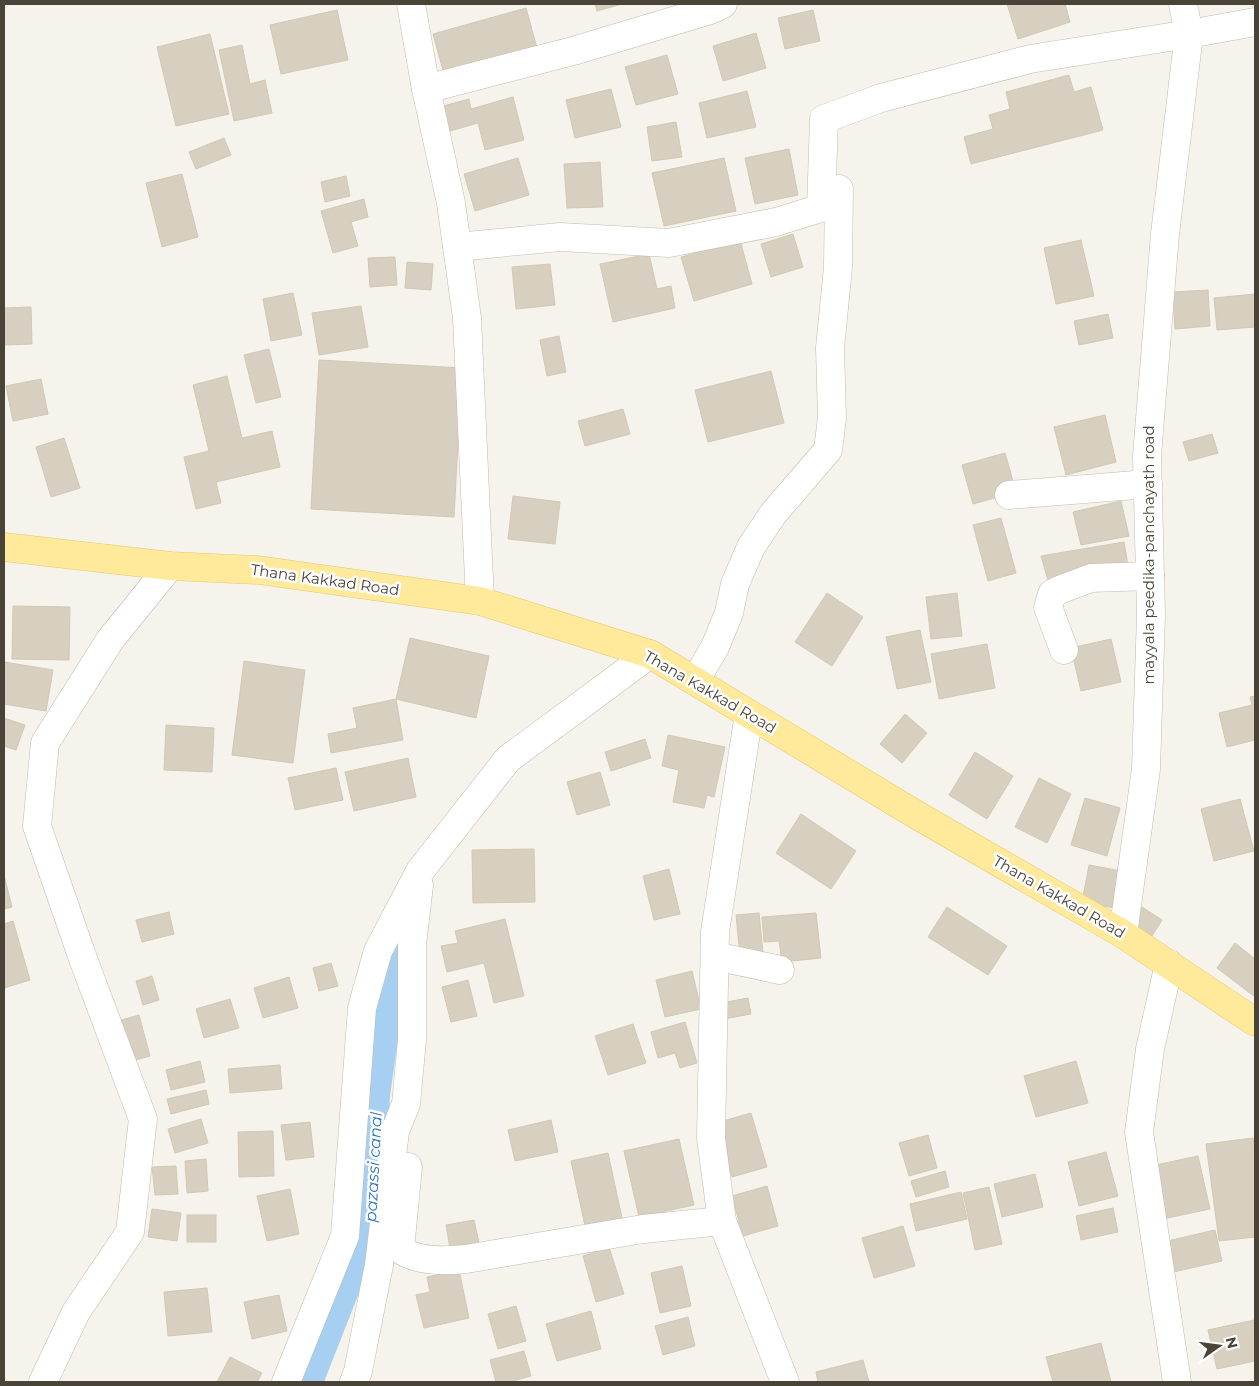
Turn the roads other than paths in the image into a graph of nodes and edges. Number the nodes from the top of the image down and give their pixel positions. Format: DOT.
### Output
graph roads {
  1 [pos="411,4"];
  2 [pos="723,4"];
  3 [pos="1183,4"];
  4 [pos="1255,22"];
  5 [pos="1189,34"];
  6 [pos="426,89"];
  7 [pos="821,208"];
  8 [pos="457,247"];
  9 [pos="1148,484"];
  10 [pos="1009,495"];
  11 [pos="4,547"];
  12 [pos="170,566"];
  13 [pos="1150,576"];
  14 [pos="480,601"];
  15 [pos="1064,650"];
  16 [pos="650,654"];
  17 [pos="695,681"];
  18 [pos="750,714"];
  19 [pos="420,871"];
  20 [pos="1123,934"];
  21 [pos="715,956"];
  22 [pos="1169,964"];
  23 [pos="780,970"];
  24 [pos="1255,1022"];
  25 [pos="406,1104"];
  26 [pos="722,1220"];
  27 [pos="43,1382"];
  28 [pos="286,1382"];
  29 [pos="354,1382"];
  30 [pos="785,1382"];
  31 [pos="1177,1382"];
  1 -- 6 [label="street"];
  2 -- 6 [label="street"];
  3 -- 5 [label="street, mayyala peedika-panchayath road"];
  4 -- 5 [label="street"];
  5 -- 7 [label="street"];
  5 -- 9 [label="street, mayyala peedika-panchayath road"];
  6 -- 8 [label="street"];
  7 -- 8 [label="street"];
  7 -- 17 [label="street"];
  8 -- 14 [label="street"];
  9 -- 10 [label="street"];
  9 -- 13 [label="street, mayyala peedika-panchayath road"];
  11 -- 12 [label="main road, Thana Kakkad Road"];
  12 -- 14 [label="main road, Thana Kakkad Road"];
  12 -- 27 [label="street"];
  13 -- 15 [label="street"];
  13 -- 20 [label="street, mayyala peedika-panchayath road"];
  14 -- 16 [label="main road, Thana Kakkad Road"];
  16 -- 17 [label="main road, Thana Kakkad Road"];
  16 -- 19 [label="street"];
  17 -- 18 [label="main road, Thana Kakkad Road"];
  18 -- 20 [label="main road, Thana Kakkad Road"];
  18 -- 21 [label="street"];
  19 -- 25 [label="street"];
  19 -- 28 [label="street"];
  20 -- 22 [label="main road, Thana Kakkad Road"];
  21 -- 23 [label="street"];
  21 -- 26 [label="street"];
  22 -- 24 [label="main road, Thana Kakkad Road"];
  22 -- 31 [label="street"];
  25 -- 26 [label="street"];
  25 -- 29 [label="street"];
  26 -- 30 [label="street"];
}
